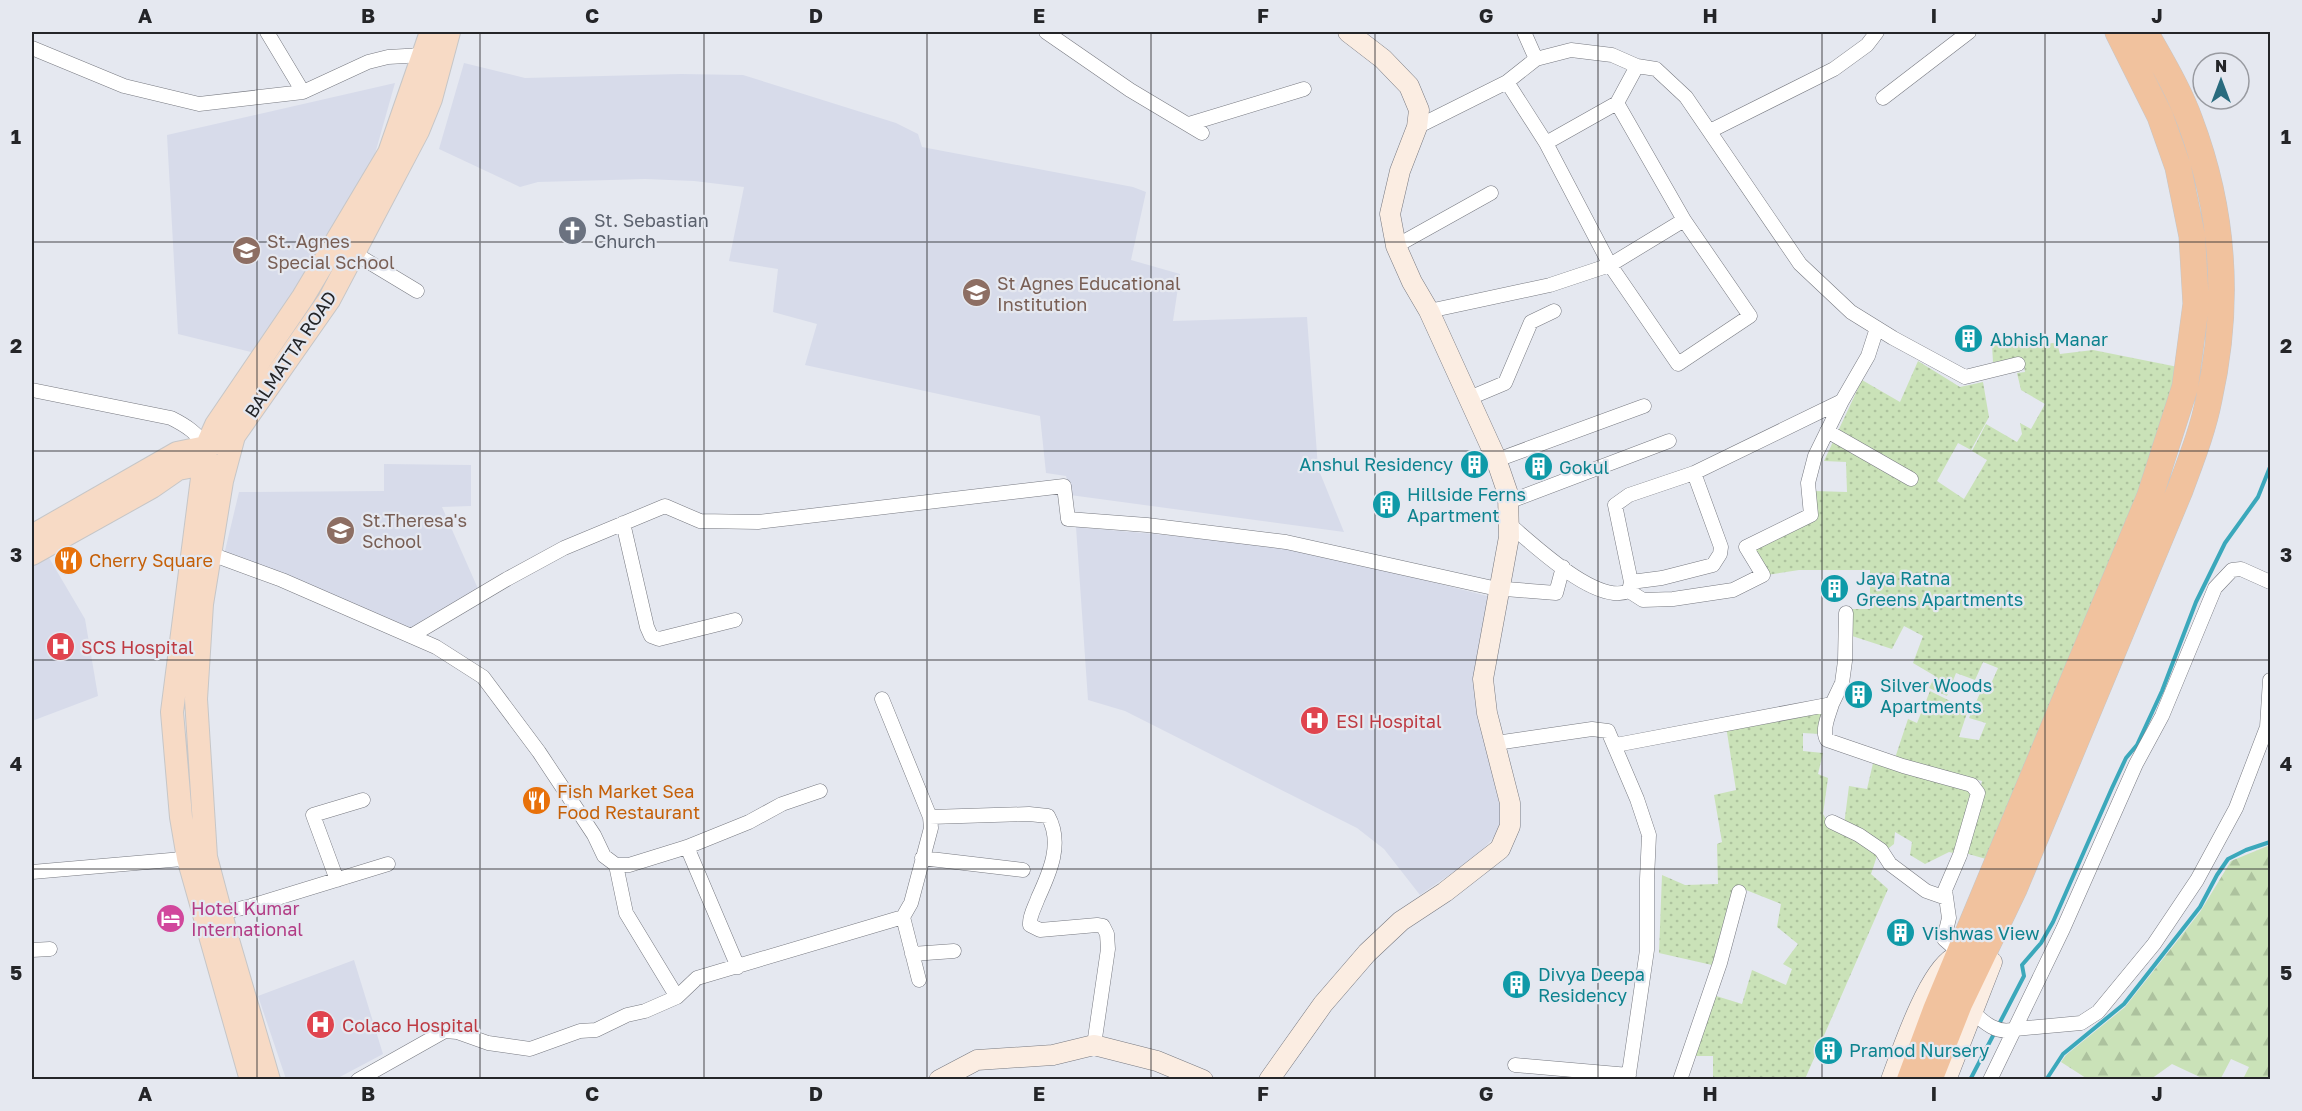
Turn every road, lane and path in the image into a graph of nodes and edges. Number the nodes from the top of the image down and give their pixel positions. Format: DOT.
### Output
graph roads {
  1 [pos="267,32"];
  2 [pos="431,32"];
  3 [pos="449,32"];
  4 [pos="1046,32"];
  5 [pos="1348,32"];
  6 [pos="1524,32"];
  7 [pos="1877,32"];
  8 [pos="1969,32"];
  9 [pos="2118,32"];
  10 [pos="2145,32"];
  11 [pos="32,48"];
  12 [pos="423,55"];
  13 [pos="1536,59"];
  14 [pos="1636,66"];
  15 [pos="1507,82"];
  16 [pos="1304,89"];
  17 [pos="303,92"];
  18 [pos="1883,98"];
  19 [pos="1617,103"];
  20 [pos="1189,124"];
  21 [pos="1417,127"];
  22 [pos="1710,131"];
  23 [pos="1202,133"];
  24 [pos="1546,143"];
  25 [pos="1491,193"];
  26 [pos="1684,220"];
  27 [pos="1396,246"];
  28 [pos="354,253"];
  29 [pos="1610,266"];
  30 [pos="417,291"];
  31 [pos="1429,311"];
  32 [pos="1554,311"];
  33 [pos="1877,328"];
  34 [pos="2019,363"];
  35 [pos="32,390"];
  36 [pos="1467,399"];
  37 [pos="1842,400"];
  38 [pos="1644,406"];
  39 [pos="1827,431"];
  40 [pos="1669,441"];
  41 [pos="212,460"];
  42 [pos="1497,460"];
  43 [pos="1694,472"];
  44 [pos="1911,479"];
  45 [pos="1508,502"];
  46 [pos="623,523"];
  47 [pos="1509,524"];
  48 [pos="32,536"];
  49 [pos="32,554"];
  50 [pos="211,554"];
  51 [pos="1563,567"];
  52 [pos="2271,582"];
  53 [pos="1630,586"];
  54 [pos="1499,589"];
  55 [pos="1846,613"];
  56 [pos="735,620"];
  57 [pos="411,636"];
  58 [pos="2271,680"];
  59 [pos="882,699"];
  60 [pos="1832,704"];
  61 [pos="1496,742"];
  62 [pos="1616,745"];
  63 [pos="820,791"];
  64 [pos="363,800"];
  65 [pos="930,818"];
  66 [pos="1832,822"];
  67 [pos="687,847"];
  68 [pos="197,857"];
  69 [pos="922,858"];
  70 [pos="388,864"];
  71 [pos="616,865"];
  72 [pos="1023,870"];
  73 [pos="32,872"];
  74 [pos="337,880"];
  75 [pos="2014,889"];
  76 [pos="1739,892"];
  77 [pos="1946,898"];
  78 [pos="221,913"];
  79 [pos="903,917"];
  80 [pos="50,949"];
  81 [pos="32,950"];
  82 [pos="954,951"];
  83 [pos="1960,953"];
  84 [pos="912,954"];
  85 [pos="738,967"];
  86 [pos="919,980"];
  87 [pos="677,997"];
  88 [pos="1972,1011"];
  89 [pos="2015,1029"];
  90 [pos="1095,1045"];
  91 [pos="1515,1065"];
  92 [pos="960,1075"];
  93 [pos="1629,1077"];
  94 [pos="251,1080"];
  95 [pos="269,1080"];
  96 [pos="358,1080"];
  97 [pos="939,1080"];
  98 [pos="1203,1080"];
  99 [pos="1269,1080"];
  100 [pos="1680,1080"];
  101 [pos="1891,1080"];
  102 [pos="1910,1080"];
  103 [pos="1929,1080"];
  104 [pos="1946,1080"];
  105 [pos="1990,1080"];
  1 -- 17 [label="street"];
  2 -- 12 [label="main road"];
  3 -- 28 [label="main road, BALMATTA ROAD"];
  4 -- 20 [label="street"];
  5 -- 21 [label="street"];
  6 -- 13 [label="street"];
  7 -- 22 [label="street"];
  8 -- 18 [label="street"];
  9 -- 83 [label="highway"];
  10 -- 75 [label="highway"];
  11 -- 17 [label="street"];
  12 -- 17 [label="street"];
  12 -- 41 [label="main road"];
  13 -- 14 [label="street"];
  13 -- 15 [label="street"];
  14 -- 19 [label="street"];
  14 -- 22 [label="street"];
  15 -- 21 [label="street"];
  15 -- 24 [label="street"];
  16 -- 20 [label="street"];
  19 -- 24 [label="street"];
  19 -- 26 [label="street"];
  20 -- 23 [label="street"];
  21 -- 27 [label="street"];
  22 -- 33 [label="street"];
  24 -- 29 [label="street"];
  25 -- 27 [label="street"];
  26 -- 29 [label="street"];
  26 -- 29 [label="street"];
  27 -- 31 [label="street"];
  28 -- 30 [label="street"];
  28 -- 41 [label="main road, BALMATTA ROAD"];
  29 -- 31 [label="street"];
  31 -- 36 [label="street"];
  32 -- 36 [label="street"];
  33 -- 34 [label="street"];
  33 -- 37 [label="street"];
  35 -- 41 [label="street"];
  36 -- 42 [label="street"];
  37 -- 39 [label="street"];
  37 -- 43 [label="street"];
  38 -- 42 [label="street"];
  39 -- 44 [label="street"];
  39 -- 53 [label="street"];
  40 -- 45 [label="street"];
  41 -- 48 [label="main road"];
  41 -- 49 [label="main road"];
  41 -- 50 [label="main road"];
  41 -- 68 [label="main road"];
  42 -- 45 [label="street"];
  43 -- 53 [label="street"];
  43 -- 53 [label="street"];
  45 -- 47 [label="street"];
  46 -- 54 [label="street"];
  46 -- 56 [label="street"];
  46 -- 57 [label="street"];
  47 -- 51 [label="street"];
  47 -- 54 [label="street"];
  50 -- 57 [label="street"];
  50 -- 68 [label="main road"];
  51 -- 53 [label="street"];
  51 -- 54 [label="street"];
  52 -- 89 [label="street"];
  54 -- 61 [label="street"];
  55 -- 60 [label="street"];
  57 -- 71 [label="street"];
  58 -- 89 [label="street"];
  59 -- 65 [label="street"];
  60 -- 62 [label="street"];
  60 -- 77 [label="street"];
  61 -- 62 [label="street"];
  61 -- 99 [label="street"];
  62 -- 93 [label="street"];
  63 -- 67 [label="street"];
  64 -- 74 [label="street"];
  65 -- 69 [label="street"];
  65 -- 90 [label="street"];
  66 -- 77 [label="street"];
  67 -- 71 [label="street"];
  67 -- 85 [label="street"];
  68 -- 73 [label="street"];
  68 -- 78 [label="main road"];
  68 -- 94 [label="main road"];
  69 -- 72 [label="street"];
  69 -- 79 [label="street"];
  70 -- 74 [label="street"];
  71 -- 87 [label="street"];
  74 -- 78 [label="street"];
  75 -- 88 [label="street"];
  75 -- 103 [label="highway"];
  76 -- 100 [label="street"];
  77 -- 83 [label="street"];
  78 -- 95 [label="main road"];
  79 -- 84 [label="street"];
  79 -- 85 [label="street"];
  80 -- 81 [label="street"];
  82 -- 84 [label="street"];
  83 -- 101 [label="street"];
  83 -- 102 [label="highway"];
  84 -- 86 [label="street"];
  85 -- 87 [label="street"];
  87 -- 96 [label="street"];
  88 -- 89 [label="street"];
  88 -- 104 [label="street"];
  89 -- 105 [label="street"];
  90 -- 92 [label="street"];
  90 -- 98 [label="street"];
  91 -- 93 [label="street"];
  92 -- 97 [label="street"];
}
